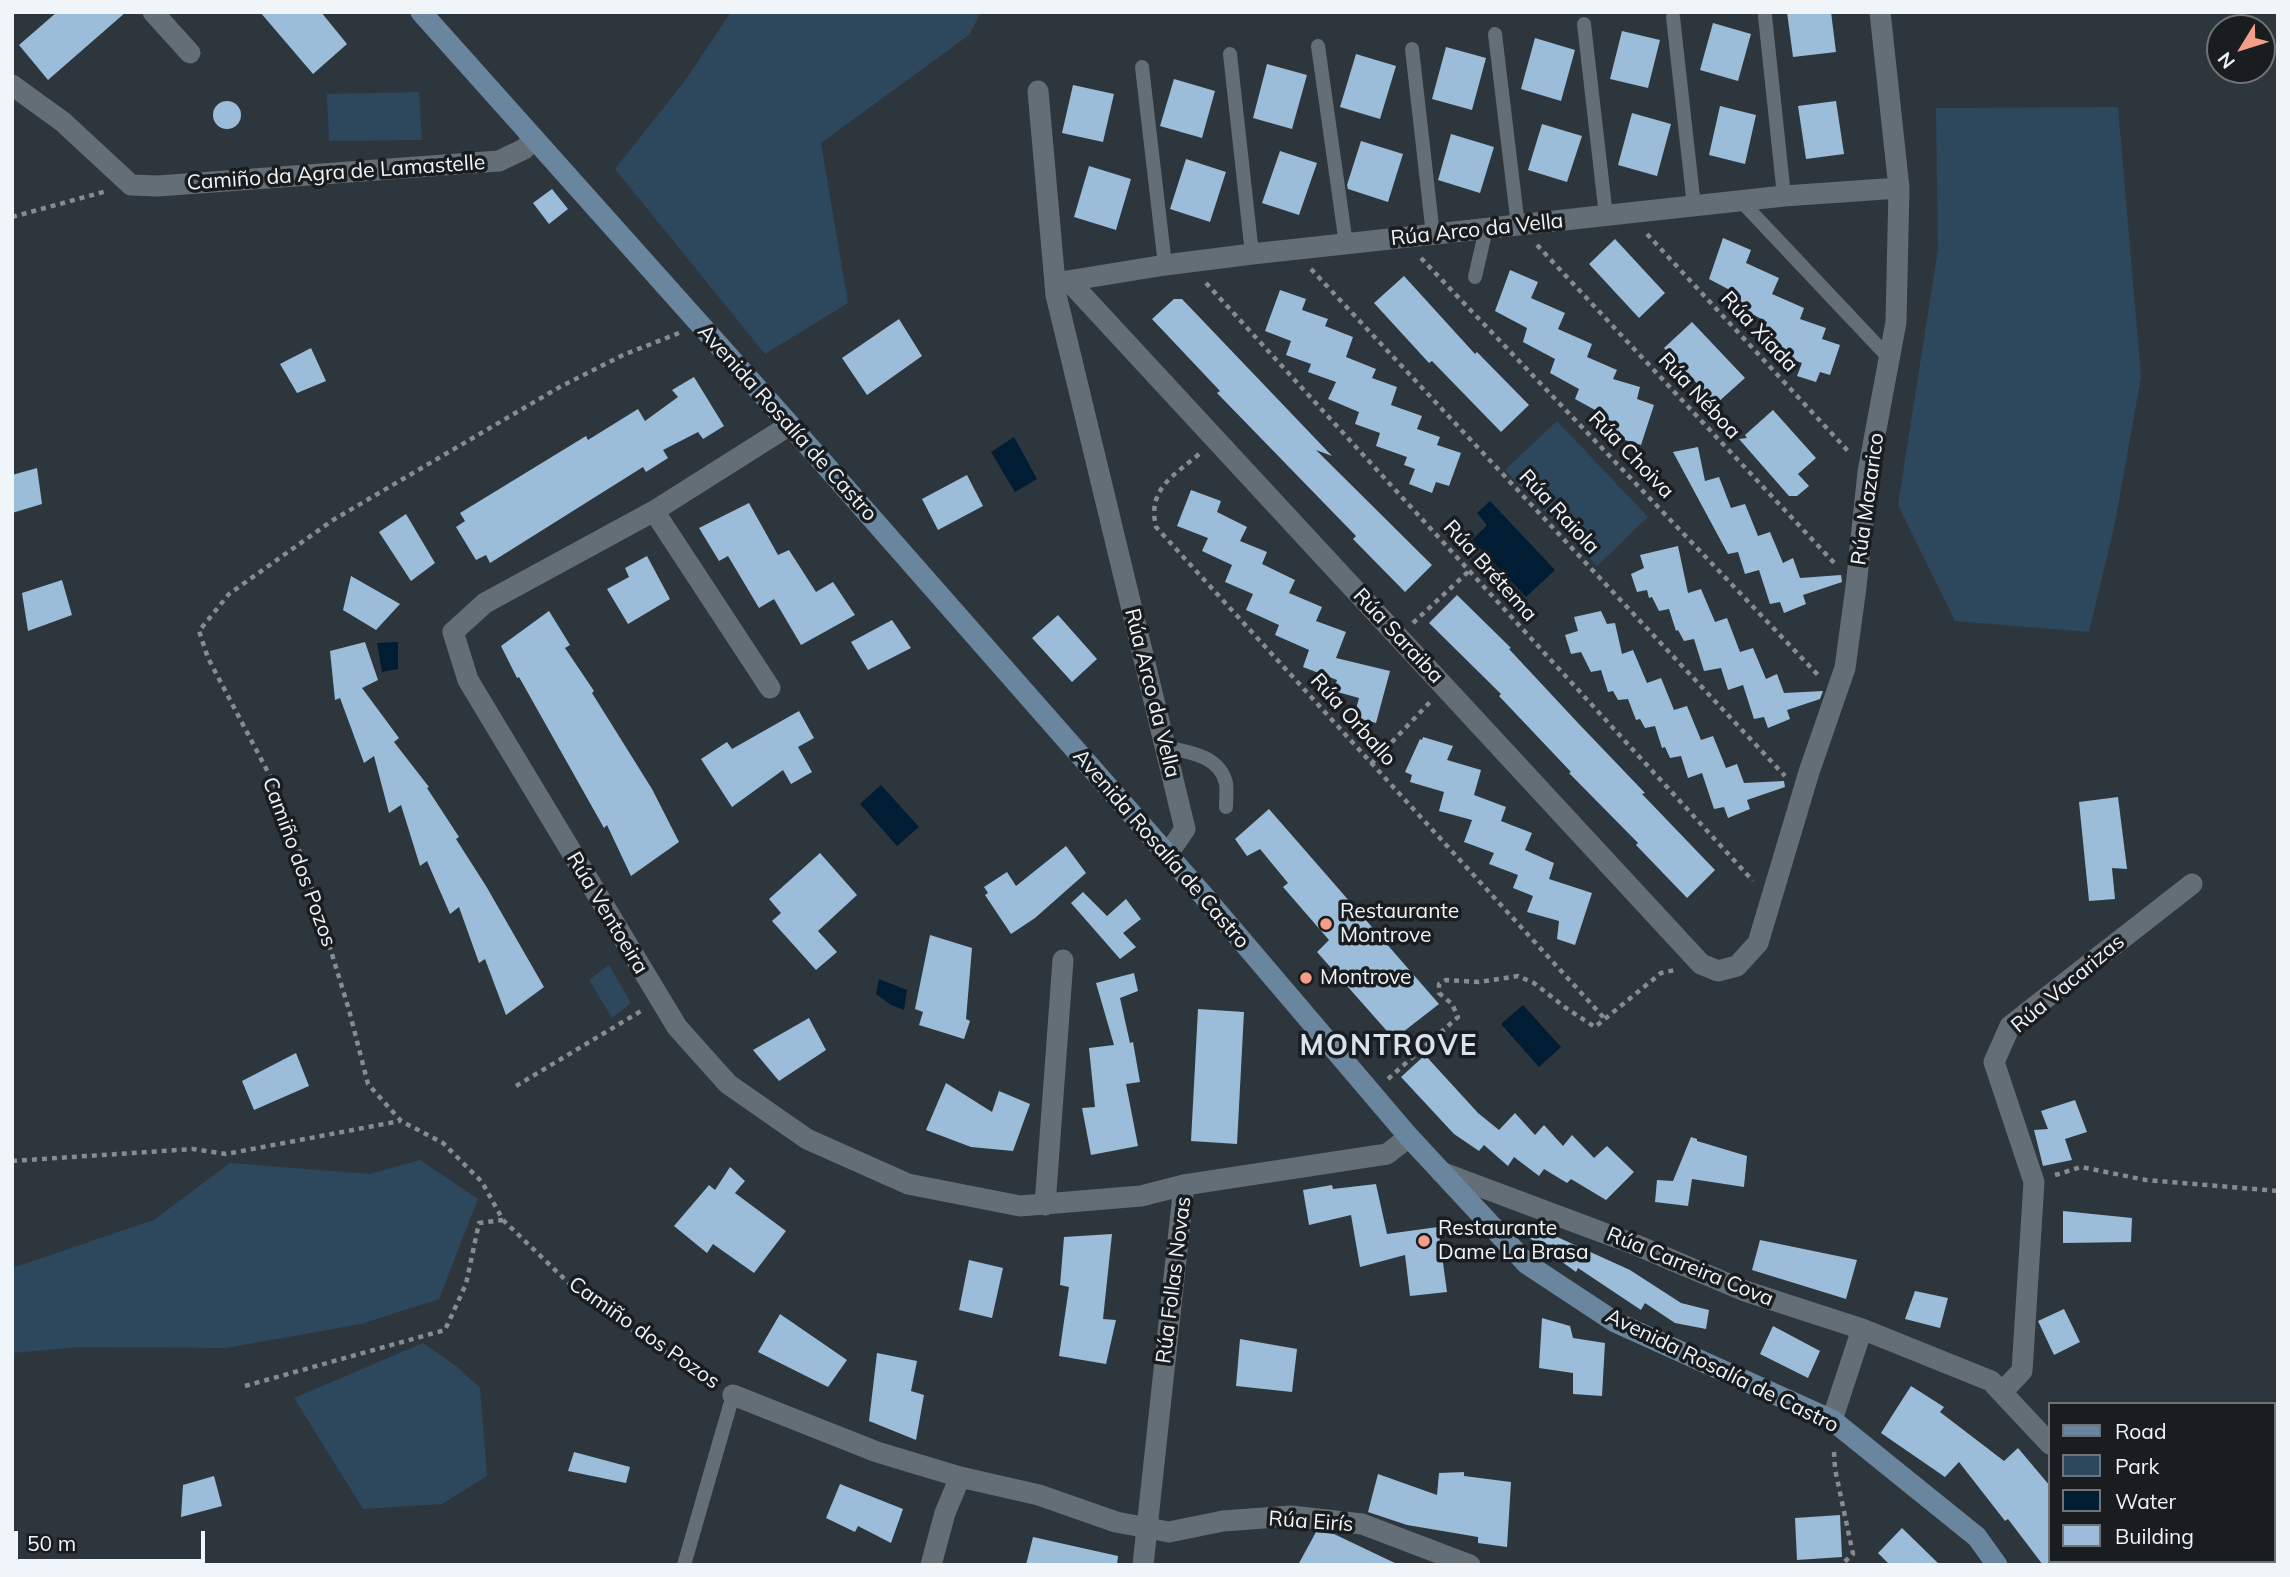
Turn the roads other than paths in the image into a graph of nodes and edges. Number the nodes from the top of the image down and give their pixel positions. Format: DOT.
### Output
graph roads {
  1 [pos="153,12"];
  2 [pos="421,12"];
  3 [pos="1880,12"];
  4 [pos="1765,16"];
  5 [pos="1673,17"];
  6 [pos="1584,24"];
  7 [pos="1495,34"];
  8 [pos="1318,47"];
  9 [pos="1412,49"];
  10 [pos="190,53"];
  11 [pos="1230,54"];
  12 [pos="1142,67"];
  13 [pos="12,85"];
  14 [pos="1038,91"];
  15 [pos="534,139"];
  16 [pos="1899,188"];
  17 [pos="1784,196"];
  18 [pos="1741,201"];
  19 [pos="1693,206"];
  20 [pos="1617,215"];
  21 [pos="1518,226"];
  22 [pos="1486,229"];
  23 [pos="1433,235"];
  24 [pos="1346,244"];
  25 [pos="1252,254"];
  26 [pos="1165,265"];
  27 [pos="1475,277"];
  28 [pos="1062,281"];
  29 [pos="1891,360"];
  30 [pos="790,425"];
  31 [pos="654,511"];
  32 [pos="770,688"];
  33 [pos="1165,747"];
  34 [pos="1226,807"];
  35 [pos="1167,855"];
  36 [pos="2192,884"];
  37 [pos="1063,960"];
  38 [pos="1737,966"];
  39 [pos="1409,1137"];
  40 [pos="1441,1172"];
  41 [pos="1184,1185"];
  42 [pos="1045,1205"];
  43 [pos="1862,1329"];
  44 [pos="2001,1391"];
  45 [pos="733,1395"];
  46 [pos="1832,1420"];
  47 [pos="2048,1442"];
  48 [pos="960,1477"];
  49 [pos="1146,1526"];
  50 [pos="684,1565"];
  51 [pos="931,1565"];
  52 [pos="1143,1565"];
  53 [pos="1470,1565"];
  54 [pos="1997,1565"];
  1 -- 10 [label="street"];
  2 -- 15 [label="street, Avenida Rosalía de Castro"];
  3 -- 16 [label="street, Rúa Mazarico"];
  4 -- 17 [label="lane"];
  5 -- 19 [label="lane"];
  6 -- 20 [label="lane"];
  7 -- 21 [label="lane"];
  8 -- 24 [label="lane"];
  9 -- 23 [label="lane"];
  11 -- 25 [label="lane"];
  12 -- 26 [label="lane"];
  13 -- 15 [label="street, Camiño da Agra de Lamastelle"];
  14 -- 28 [label="street, Rúa Arco da Vella"];
  15 -- 30 [label="street, Avenida Rosalía de Castro"];
  16 -- 17 [label="street, Rúa Arco da Vella"];
  16 -- 29 [label="street, Rúa Mazarico"];
  17 -- 18 [label="street, Rúa Arco da Vella"];
  18 -- 19 [label="street, Rúa Arco da Vella"];
  18 -- 29 [label="lane"];
  19 -- 20 [label="street, Rúa Arco da Vella"];
  20 -- 21 [label="street, Rúa Arco da Vella"];
  21 -- 22 [label="street, Rúa Arco da Vella"];
  22 -- 23 [label="street, Rúa Arco da Vella"];
  22 -- 27 [label="lane"];
  23 -- 24 [label="street, Rúa Arco da Vella"];
  24 -- 25 [label="street, Rúa Arco da Vella"];
  25 -- 26 [label="street, Rúa Arco da Vella"];
  26 -- 28 [label="street, Rúa Arco da Vella"];
  28 -- 33 [label="street, Rúa Arco da Vella"];
  28 -- 38 [label="street, Rúa Saraiba"];
  29 -- 38 [label="street, Rúa Mazarico"];
  30 -- 31 [label="street, Rúa Ventoeira"];
  30 -- 35 [label="street, Avenida Rosalía de Castro"];
  31 -- 32 [label="street"];
  31 -- 42 [label="street, Rúa Ventoeira"];
  33 -- 34 [label="lane"];
  33 -- 35 [label="street, Rúa Arco da Vella"];
  35 -- 39 [label="street, Avenida Rosalía de Castro"];
  36 -- 44 [label="street, Rúa Vacarizas"];
  37 -- 42 [label="street"];
  39 -- 40 [label="street, Avenida Rosalía de Castro"];
  39 -- 41 [label="street, Rúa Follas Novas"];
  40 -- 43 [label="street, Rúa Carreira Cova"];
  40 -- 46 [label="street, Avenida Rosalía de Castro"];
  41 -- 42 [label="street, Rúa Ventoeira"];
  41 -- 49 [label="street, Rúa Follas Novas"];
  43 -- 44 [label="street, Rúa Carreira Cova"];
  43 -- 46 [label="street"];
  44 -- 47 [label="street, Rúa Carreira Cova"];
  45 -- 48 [label="street, Camiño dos Pozos"];
  45 -- 50 [label="lane, Camiño dos Pozos"];
  46 -- 54 [label="street, Avenida Rosalía de Castro"];
  48 -- 49 [label="street, Camiño dos Pozos"];
  48 -- 51 [label="street"];
  49 -- 52 [label="street, Rúa Follas Novas"];
  49 -- 53 [label="street, Rúa Eirís"];
}
